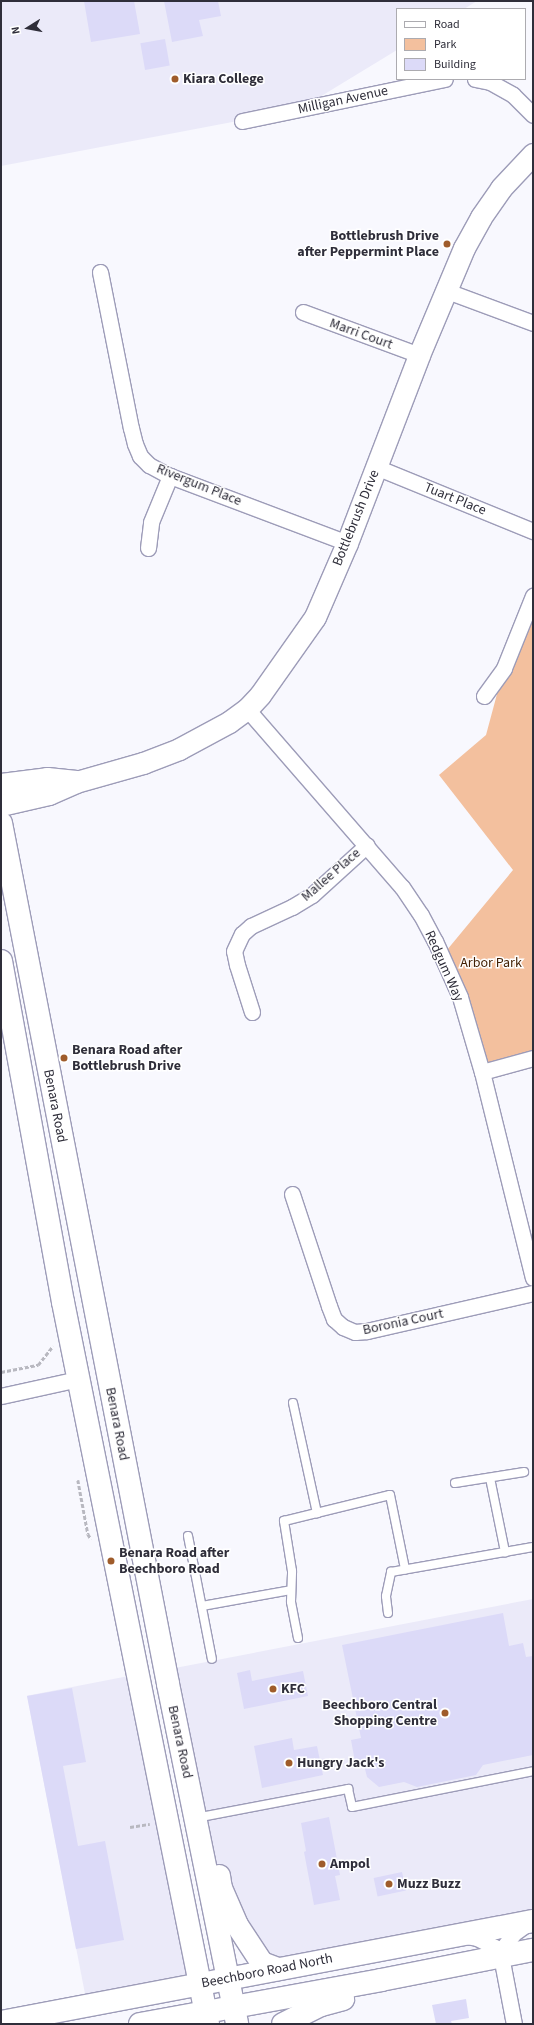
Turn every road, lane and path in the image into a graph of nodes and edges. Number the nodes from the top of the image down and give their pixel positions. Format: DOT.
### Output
graph roads {
  1 [pos="440,80"];
  2 [pos="481,80"];
  3 [pos="533,115"];
  4 [pos="242,121"];
  5 [pos="533,154"];
  6 [pos="100,272"];
  7 [pos="447,291"];
  8 [pos="303,312"];
  9 [pos="533,323"];
  10 [pos="419,355"];
  11 [pos="376,467"];
  12 [pos="170,476"];
  13 [pos="533,531"];
  14 [pos="347,543"];
  15 [pos="148,548"];
  16 [pos="533,596"];
  17 [pos="484,696"];
  18 [pos="248,709"];
  19 [pos="76,782"];
  20 [pos="1,784"];
  21 [pos="1,805"];
  22 [pos="1,823"];
  23 [pos="367,845"];
  24 [pos="1,961"];
  25 [pos="252,1012"];
  26 [pos="533,1058"];
  27 [pos="49,1072"];
  28 [pos="482,1072"];
  29 [pos="23,1078"];
  30 [pos="292,1194"];
  31 [pos="533,1278"];
  32 [pos="533,1293"];
  33 [pos="55,1344"];
  34 [pos="1,1372"];
  35 [pos="107,1373"];
  36 [pos="78,1379"];
  37 [pos="1,1396"];
  38 [pos="292,1403"];
  39 [pos="524,1472"];
  40 [pos="490,1478"];
  41 [pos="455,1483"];
  42 [pos="317,1513"];
  43 [pos="188,1536"];
  44 [pos="533,1547"];
  45 [pos="505,1552"];
  46 [pos="405,1569"];
  47 [pos="291,1590"];
  48 [pos="202,1606"];
  49 [pos="388,1613"];
  50 [pos="298,1638"];
  51 [pos="212,1659"];
  52 [pos="155,1686"];
  53 [pos="533,1770"];
  54 [pos="164,1802"];
  55 [pos="201,1817"];
  56 [pos="154,1823"];
  57 [pos="130,1827"];
  58 [pos="532,1921"];
  59 [pos="459,1935"];
  60 [pos="533,1950"];
  61 [pos="501,1956"];
  62 [pos="278,1969"];
  63 [pos="435,1970"];
  64 [pos="228,1978"];
  65 [pos="199,1983"];
  66 [pos="235,2016"];
  67 [pos="206,2018"];
  68 [pos="1,2022"];
  69 [pos="145,2024"];
  70 [pos="283,2024"];
  71 [pos="514,2024"];
  1 -- 4 [label="street, Milligan Avenue"];
  2 -- 3 [label="street"];
  5 -- 7 [label="street, Bottlebrush Drive"];
  6 -- 12 [label="street, Rivergum Place"];
  7 -- 9 [label="street"];
  7 -- 10 [label="street, Bottlebrush Drive"];
  8 -- 10 [label="street, Marri Court"];
  10 -- 11 [label="street, Bottlebrush Drive"];
  11 -- 13 [label="street, Tuart Place"];
  11 -- 14 [label="street, Bottlebrush Drive"];
  12 -- 14 [label="street, Rivergum Place"];
  12 -- 15 [label="street"];
  14 -- 18 [label="street, Bottlebrush Drive"];
  16 -- 17 [label="street"];
  18 -- 19 [label="street, Bottlebrush Drive"];
  18 -- 23 [label="street, Redgum Way"];
  19 -- 20 [label="street, Bottlebrush Drive"];
  19 -- 21 [label="street, Bottlebrush Drive"];
  22 -- 27 [label="main road, Benara Road"];
  23 -- 25 [label="street, Mallee Place"];
  23 -- 28 [label="street, Redgum Way"];
  24 -- 29 [label="main road, Benara Road"];
  26 -- 28 [label="street"];
  27 -- 29 [label="main road"];
  27 -- 35 [label="main road, Benara Road"];
  28 -- 31 [label="street, Redgum Way"];
  29 -- 36 [label="main road, Benara Road"];
  30 -- 32 [label="street, Boronia Court"];
  33 -- 34 [label="path"];
  35 -- 36 [label="main road"];
  35 -- 52 [label="main road, Benara Road"];
  36 -- 37 [label="street"];
  36 -- 52 [label="main road, Benara Road"];
  38 -- 42 [label="lane"];
  39 -- 40 [label="lane"];
  40 -- 41 [label="lane"];
  40 -- 45 [label="lane"];
  42 -- 46 [label="lane"];
  42 -- 47 [label="lane"];
  43 -- 48 [label="lane"];
  44 -- 45 [label="lane"];
  45 -- 46 [label="lane"];
  46 -- 49 [label="lane"];
  47 -- 48 [label="lane"];
  47 -- 50 [label="lane"];
  48 -- 51 [label="lane"];
  52 -- 54 [label="main road, Benara Road"];
  52 -- 55 [label="main road, Benara Road"];
  53 -- 55 [label="lane"];
  54 -- 55 [label="main road"];
  54 -- 65 [label="main road, Benara Road"];
  55 -- 62 [label="main road"];
  55 -- 64 [label="main road"];
  56 -- 57 [label="path"];
  58 -- 59 [label="main road, Beechboro Road North"];
  58 -- 61 [label="street"];
  59 -- 61 [label="street"];
  59 -- 62 [label="main road, Beechboro Road North"];
  60 -- 61 [label="main road, Beechboro Road North"];
  61 -- 63 [label="main road, Beechboro Road North"];
  61 -- 71 [label="street"];
  62 -- 64 [label="main road, Beechboro Road North"];
  63 -- 66 [label="main road, Beechboro Road North"];
  63 -- 70 [label="main road"];
  64 -- 65 [label="main road, Beechboro Road North"];
  64 -- 66 [label="main road"];
  65 -- 67 [label="main road, Benara Road"];
  65 -- 68 [label="main road, Beechboro Road North"];
  66 -- 67 [label="main road, Beechboro Road North"];
  67 -- 69 [label="main road, Beechboro Road North"];
}
